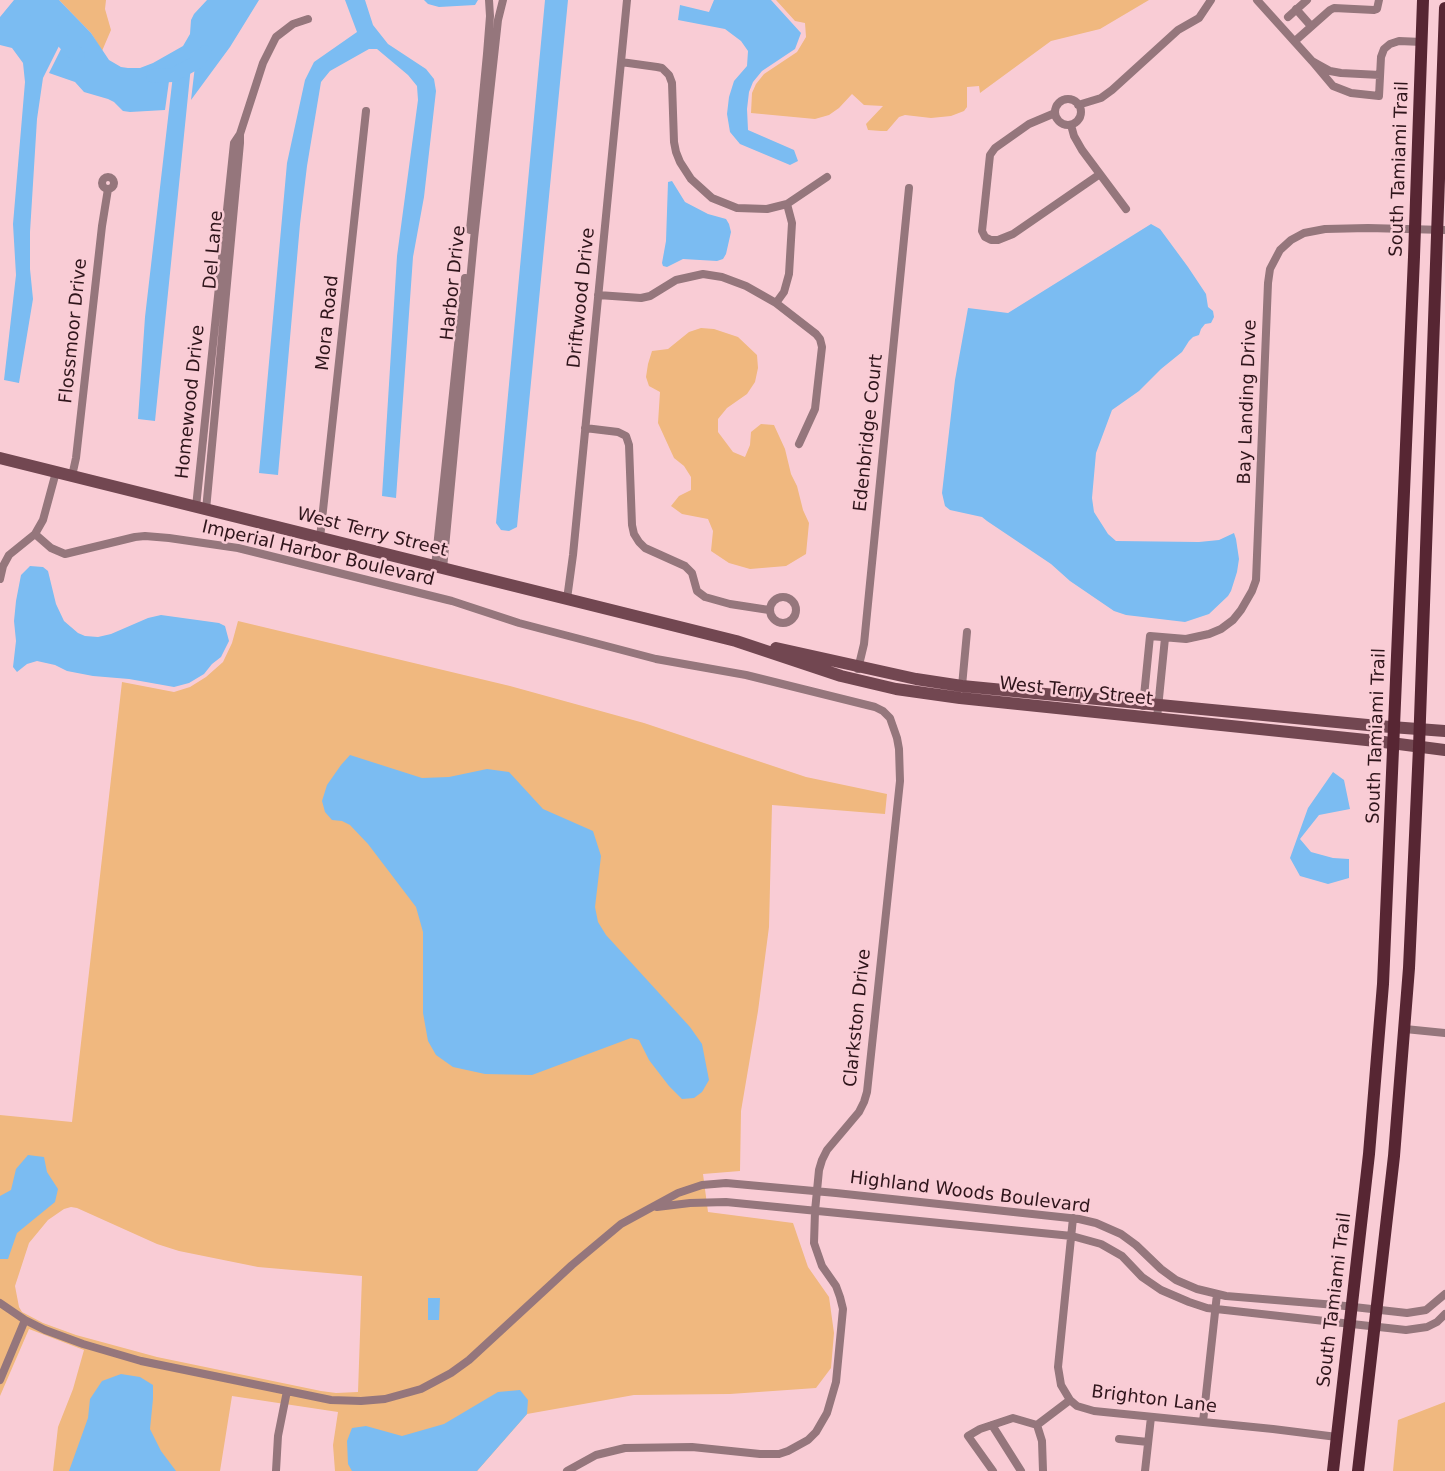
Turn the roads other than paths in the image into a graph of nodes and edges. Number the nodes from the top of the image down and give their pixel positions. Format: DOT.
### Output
graph roads {
  1 [pos="489,0"];
  2 [pos="503,0"];
  3 [pos="627,0"];
  4 [pos="1210,0"];
  5 [pos="1257,0"];
  6 [pos="1307,0"];
  7 [pos="1379,0"];
  8 [pos="1423,0"];
  9 [pos="1445,8"];
  10 [pos="1296,9"];
  11 [pos="1288,17"];
  12 [pos="308,19"];
  13 [pos="1311,26"];
  14 [pos="1295,41"];
  15 [pos="1422,42"];
  16 [pos="1312,61"];
  17 [pos="621,62"];
  18 [pos="1380,75"];
  19 [pos="1078,105"];
  20 [pos="366,111"];
  21 [pos="1055,113"];
  22 [pos="1070,125"];
  23 [pos="1100,174"];
  24 [pos="827,177"];
  25 [pos="909,188"];
  26 [pos="108,189"];
  27 [pos="786,204"];
  28 [pos="1126,209"];
  29 [pos="1415,229"];
  30 [pos="1441,230"];
  31 [pos="598,295"];
  32 [pos="776,303"];
  33 [pos="585,428"];
  34 [pos="799,444"];
  35 [pos="0,458"];
  36 [pos="56,472"];
  37 [pos="72,476"];
  38 [pos="201,508"];
  39 [pos="35,534"];
  40 [pos="320,538"];
  41 [pos="439,568"];
  42 [pos="0,579"];
  43 [pos="567,599"];
  44 [pos="769,610"];
  45 [pos="967,632"];
  46 [pos="1164,638"];
  47 [pos="630,652"];
  48 [pos="857,673"];
  49 [pos="962,685"];
  50 [pos="1143,702"];
  51 [pos="1158,704"];
  52 [pos="1141,716"];
  53 [pos="1157,718"];
  54 [pos="1395,728"];
  55 [pos="1420,730"];
  56 [pos="1445,731"];
  57 [pos="1394,743"];
  58 [pos="1419,747"];
  59 [pos="1445,750"];
  60 [pos="1405,1029"];
  61 [pos="1445,1033"];
  62 [pos="817,1192"];
  63 [pos="651,1208"];
  64 [pos="815,1211"];
  65 [pos="1073,1218"];
  66 [pos="1072,1236"];
  67 [pos="1217,1294"];
  68 [pos="1445,1294"];
  69 [pos="0,1303"];
  70 [pos="1352,1307"];
  71 [pos="1216,1309"];
  72 [pos="1377,1309"];
  73 [pos="1445,1314"];
  74 [pos="25,1320"];
  75 [pos="1350,1324"];
  76 [pos="1375,1327"];
  77 [pos="0,1380"];
  78 [pos="287,1391"];
  79 [pos="1070,1400"];
  80 [pos="1151,1417"];
  81 [pos="1203,1422"];
  82 [pos="992,1425"];
  83 [pos="1037,1425"];
  84 [pos="1337,1437"];
  85 [pos="1119,1438"];
  86 [pos="1148,1442"];
  87 [pos="276,1471"];
  88 [pos="568,1471"];
  89 [pos="993,1471"];
  90 [pos="1021,1471"];
  91 [pos="1043,1471"];
  92 [pos="1145,1471"];
  93 [pos="1333,1471"];
  94 [pos="1358,1471"];
  1 -- 41 [label="street, Harbor Drive"];
  2 -- 41 [label="street, Harbor Drive"];
  3 -- 17 [label="street, Driftwood Drive"];
  4 -- 19 [label="street"];
  5 -- 14 [label="street"];
  6 -- 10 [label="street"];
  7 -- 13 [label="street"];
  8 -- 15 [label="main road, South Tamiami Trail"];
  9 -- 30 [label="main road"];
  10 -- 11 [label="street"];
  10 -- 13 [label="street"];
  12 -- 38 [label="street, Homewood Drive"];
  13 -- 14 [label="street"];
  14 -- 16 [label="street"];
  15 -- 18 [label="street"];
  15 -- 29 [label="main road, South Tamiami Trail"];
  16 -- 18 [label="street"];
  16 -- 18 [label="street"];
  17 -- 27 [label="street"];
  17 -- 31 [label="street, Driftwood Drive"];
  19 -- 21 [label="street"];
  19 -- 22 [label="street"];
  20 -- 40 [label="street, Mora Road"];
  21 -- 22 [label="street"];
  21 -- 23 [label="street"];
  22 -- 23 [label="street"];
  23 -- 28 [label="street"];
  24 -- 27 [label="street"];
  25 -- 48 [label="street, Edenbridge Court"];
  26 -- 37 [label="street, Flossmoor Drive"];
  27 -- 32 [label="street"];
  29 -- 30 [label="street, Bay Landing Drive"];
  29 -- 46 [label="street, Bay Landing Drive"];
  29 -- 54 [label="main road, South Tamiami Trail"];
  30 -- 55 [label="main road"];
  31 -- 32 [label="street"];
  31 -- 33 [label="street, Driftwood Drive"];
  32 -- 34 [label="street"];
  33 -- 43 [label="street, Driftwood Drive"];
  33 -- 44 [label="street"];
  35 -- 36 [label="street, West Terry Street"];
  36 -- 37 [label="street, West Terry Street"];
  36 -- 39 [label="street"];
  37 -- 38 [label="street, West Terry Street"];
  38 -- 40 [label="street, West Terry Street"];
  39 -- 42 [label="street"];
  39 -- 47 [label="street, Imperial Harbor Boulevard"];
  40 -- 41 [label="street, West Terry Street"];
  41 -- 43 [label="street, West Terry Street"];
  43 -- 48 [label="street, West Terry Street"];
  45 -- 49 [label="street"];
  46 -- 50 [label="street, Bay Landing Drive"];
  46 -- 51 [label="street"];
  47 -- 62 [label="street, Clarkston Drive"];
  48 -- 49 [label="street, West Terry Street"];
  48 -- 52 [label="street, West Terry Street"];
  49 -- 50 [label="street, West Terry Street"];
  50 -- 51 [label="street, West Terry Street"];
  50 -- 52 [label="street, Bay Landing Drive"];
  51 -- 53 [label="street"];
  51 -- 54 [label="street, West Terry Street"];
  52 -- 53 [label="street, West Terry Street"];
  53 -- 57 [label="street, West Terry Street"];
  54 -- 55 [label="street, West Terry Street"];
  54 -- 57 [label="main road, South Tamiami Trail"];
  55 -- 56 [label="street, West Terry Street"];
  55 -- 58 [label="main road"];
  57 -- 58 [label="street, West Terry Street"];
  57 -- 70 [label="main road, South Tamiami Trail"];
  58 -- 59 [label="street, West Terry Street"];
  58 -- 60 [label="main road"];
  60 -- 61 [label="street"];
  60 -- 72 [label="main road"];
  62 -- 63 [label="street, Highland Woods Boulevard"];
  62 -- 64 [label="street, Clarkston Drive"];
  62 -- 65 [label="street, Highland Woods Boulevard"];
  63 -- 64 [label="street, Highland Woods Boulevard"];
  63 -- 78 [label="street, Highland Woods Boulevard"];
  64 -- 66 [label="street, Highland Woods Boulevard"];
  64 -- 88 [label="street, Clarkston Drive"];
  65 -- 66 [label="street, Brighton Lane"];
  65 -- 67 [label="street, Highland Woods Boulevard"];
  66 -- 71 [label="street, Highland Woods Boulevard"];
  66 -- 79 [label="street, Brighton Lane"];
  67 -- 70 [label="street, Highland Woods Boulevard"];
  67 -- 71 [label="street"];
  68 -- 72 [label="street, Highland Woods Boulevard"];
  69 -- 74 [label="street, Highland Woods Boulevard"];
  70 -- 72 [label="street, Highland Woods Boulevard"];
  70 -- 75 [label="main road, South Tamiami Trail"];
  71 -- 75 [label="street, Highland Woods Boulevard"];
  71 -- 81 [label="street"];
  72 -- 76 [label="main road"];
  73 -- 76 [label="street, Highland Woods Boulevard"];
  74 -- 77 [label="street"];
  74 -- 78 [label="street, Highland Woods Boulevard"];
  75 -- 76 [label="street, Highland Woods Boulevard"];
  75 -- 84 [label="main road, South Tamiami Trail"];
  76 -- 94 [label="main road"];
  78 -- 87 [label="street"];
  79 -- 80 [label="street, Brighton Lane"];
  79 -- 83 [label="street"];
  80 -- 81 [label="street, Brighton Lane"];
  80 -- 86 [label="street"];
  81 -- 84 [label="street, Brighton Lane"];
  82 -- 83 [label="street"];
  82 -- 89 [label="street"];
  82 -- 90 [label="street"];
  83 -- 91 [label="street"];
  84 -- 93 [label="main road, South Tamiami Trail"];
  85 -- 86 [label="street"];
  86 -- 92 [label="street"];
}
